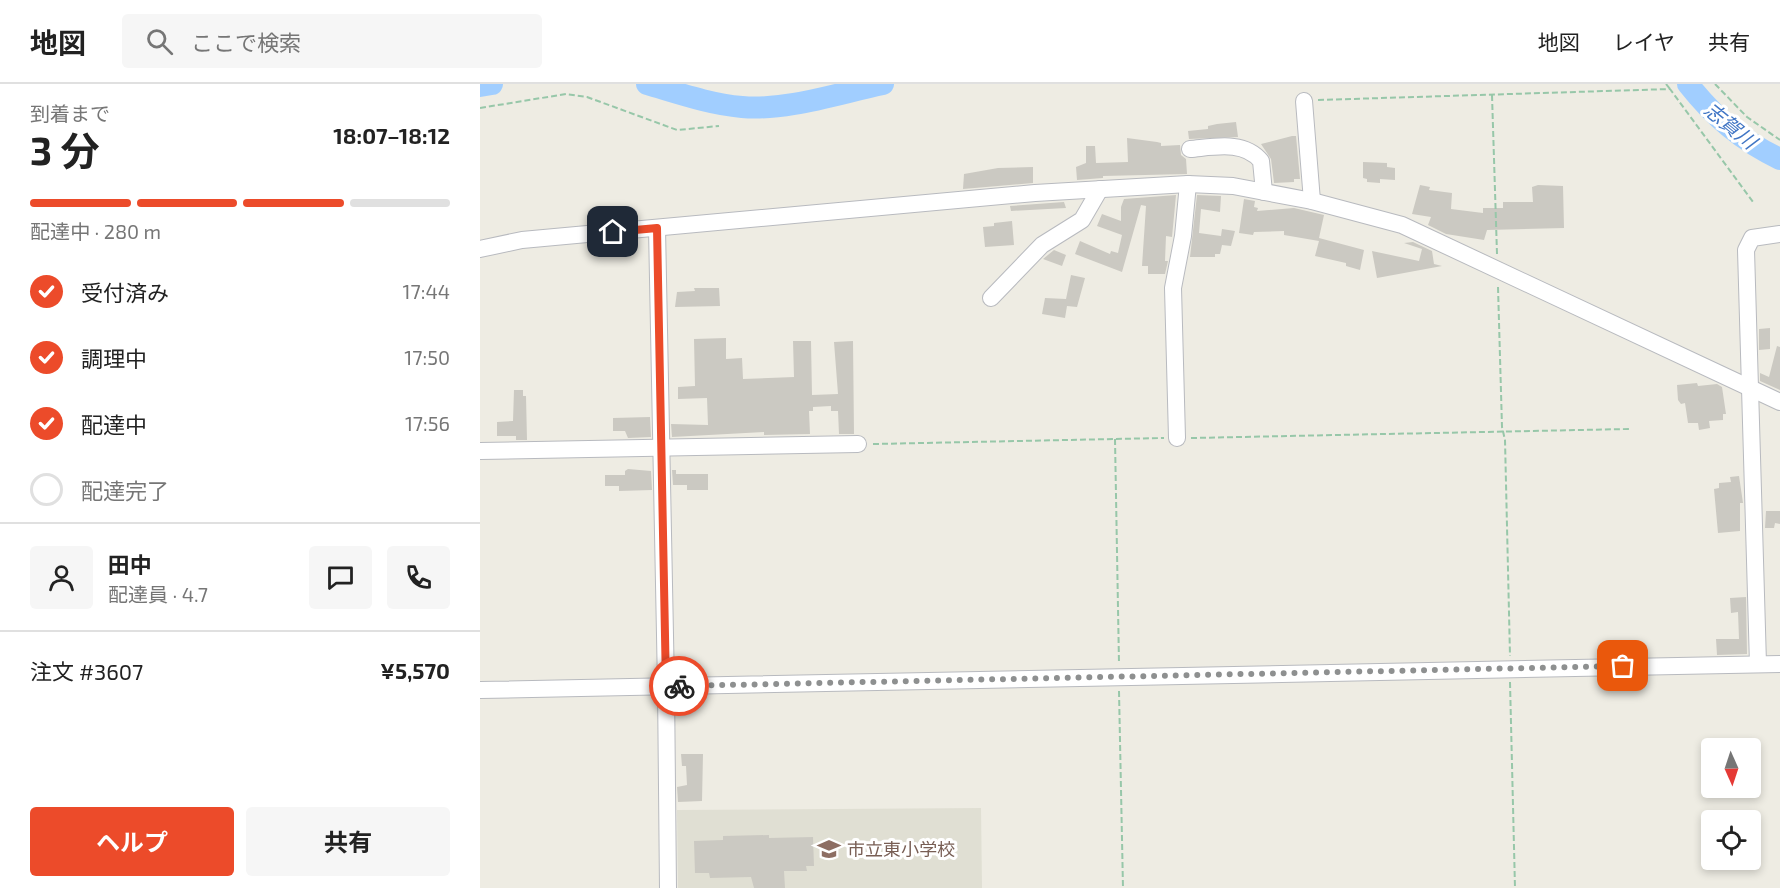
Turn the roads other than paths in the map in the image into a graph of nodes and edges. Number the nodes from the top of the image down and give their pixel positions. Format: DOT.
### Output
graph roads {
  1 [pos="1304,101"];
  2 [pos="1190,149"];
  3 [pos="1188,184"];
  4 [pos="1100,189"];
  5 [pos="1264,192"];
  6 [pos="1312,201"];
  7 [pos="657,228"];
  8 [pos="1780,234"];
  9 [pos="480,249"];
  10 [pos="991,297"];
  11 [pos="1750,388"];
  12 [pos="1780,402"];
  13 [pos="1177,438"];
  14 [pos="858,444"];
  15 [pos="661,448"];
  16 [pos="480,451"];
  17 [pos="1758,664"];
  18 [pos="1780,664"];
  19 [pos="666,686"];
  20 [pos="480,690"];
  21 [pos="668,888"];
  1 -- 6 [label="street"];
  2 -- 5 [label="street"];
  3 -- 4 [label="street"];
  3 -- 5 [label="street"];
  3 -- 13 [label="street"];
  4 -- 7 [label="street"];
  4 -- 10 [label="street"];
  5 -- 6 [label="street"];
  6 -- 11 [label="street"];
  7 -- 9 [label="street"];
  7 -- 15 [label="street"];
  8 -- 11 [label="street"];
  11 -- 12 [label="street"];
  11 -- 17 [label="street"];
  14 -- 15 [label="street"];
  15 -- 16 [label="street"];
  15 -- 19 [label="street"];
  17 -- 18 [label="street"];
  17 -- 19 [label="street"];
  19 -- 20 [label="street"];
  19 -- 21 [label="street"];
}
